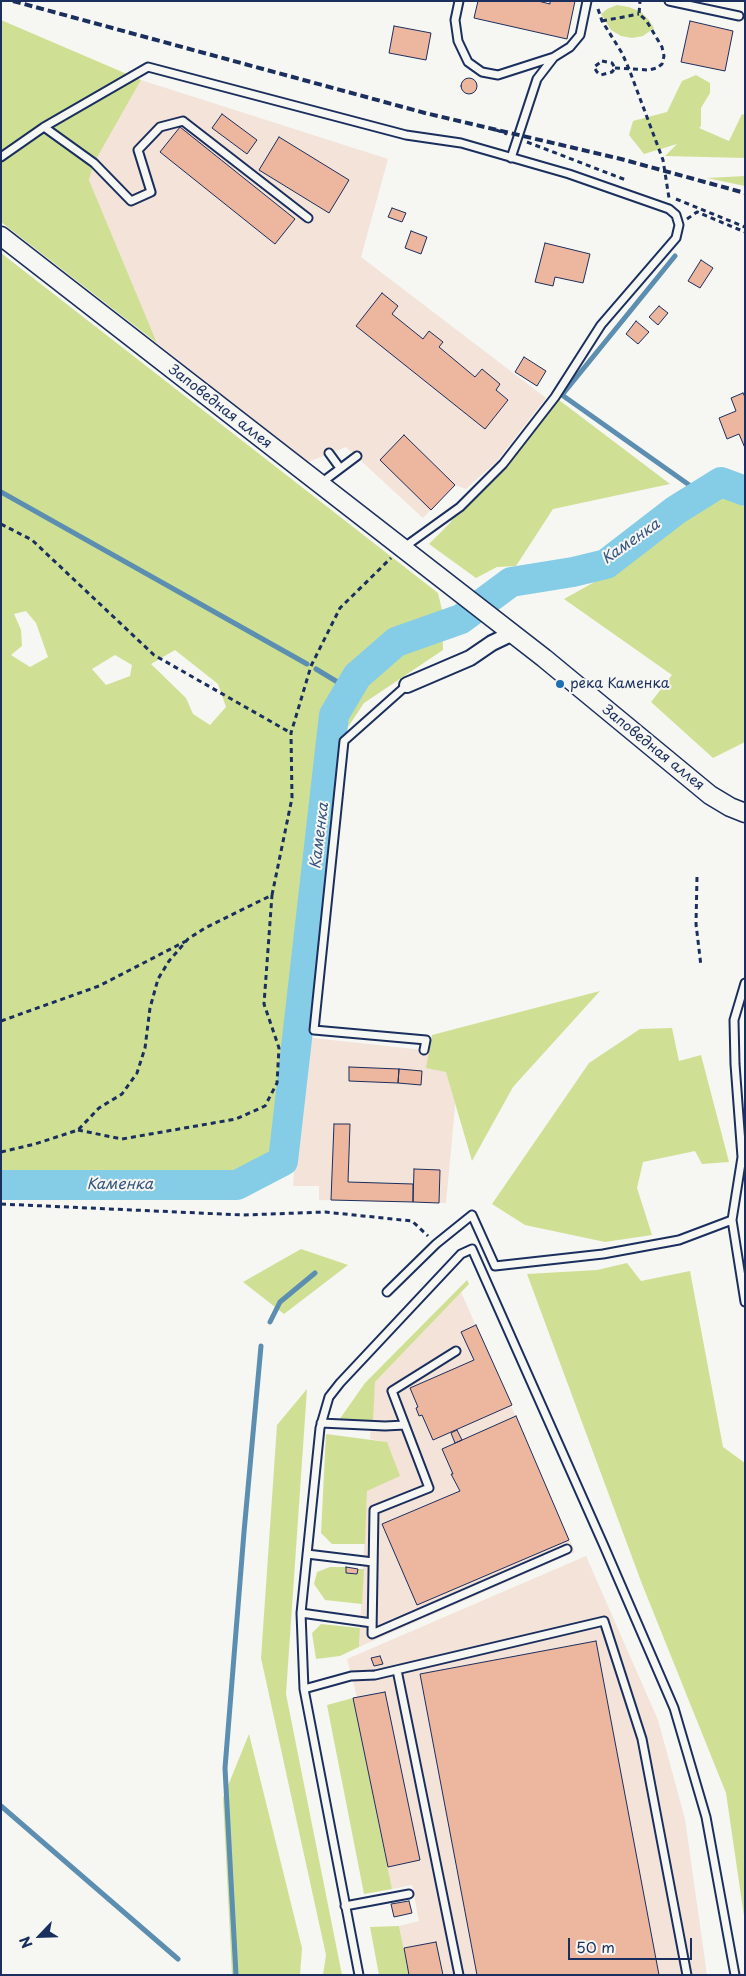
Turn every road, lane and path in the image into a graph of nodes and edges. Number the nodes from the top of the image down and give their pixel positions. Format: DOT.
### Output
graph roads {
  1 [pos="459,1"];
  2 [pos="587,1"];
  3 [pos="640,1"];
  4 [pos="669,1"];
  5 [pos="597,7"];
  6 [pos="639,14"];
  7 [pos="739,16"];
  8 [pos="602,20"];
  9 [pos="554,57"];
  10 [pos="615,68"];
  11 [pos="629,69"];
  12 [pos="44,127"];
  13 [pos="496,130"];
  14 [pos="517,138"];
  15 [pos="1,157"];
  16 [pos="511,158"];
  17 [pos="632,182"];
  18 [pos="660,193"];
  19 [pos="669,197"];
  20 [pos="669,209"];
  21 [pos="308,218"];
  22 [pos="679,226"];
  23 [pos="745,226"];
  24 [pos="745,232"];
  25 [pos="1,236"];
  26 [pos="329,453"];
  27 [pos="357,456"];
  28 [pos="340,468"];
  29 [pos="319,484"];
  30 [pos="1,524"];
  31 [pos="403,549"];
  32 [pos="513,634"];
  33 [pos="408,685"];
  34 [pos="291,733"];
  35 [pos="745,813"];
  36 [pos="697,877"];
  37 [pos="272,895"];
  38 [pos="188,939"];
  39 [pos="701,966"];
  40 [pos="745,983"];
  41 [pos="1,1021"];
  42 [pos="424,1050"];
  43 [pos="78,1130"];
  44 [pos="1,1152"];
  45 [pos="1,1204"];
  46 [pos="732,1220"];
  47 [pos="436,1244"];
  48 [pos="387,1292"];
  49 [pos="745,1302"];
  50 [pos="456,1351"];
  51 [pos="321,1423"];
  52 [pos="405,1425"];
  53 [pos="567,1549"];
  54 [pos="307,1554"];
  55 [pos="373,1562"];
  56 [pos="301,1613"];
  57 [pos="372,1623"];
  58 [pos="397,1670"];
  59 [pos="304,1689"];
  60 [pos="409,1894"];
  61 [pos="345,1906"];
  62 [pos="358,1975"];
  63 [pos="458,1975"];
  64 [pos="687,1975"];
  65 [pos="735,1975"];
  1 -- 9 [label="lane"];
  2 -- 9 [label="lane"];
  3 -- 6 [label="path"];
  4 -- 7 [label="lane"];
  5 -- 8 [label="path"];
  6 -- 8 [label="path"];
  6 -- 11 [label="path"];
  8 -- 11 [label="path"];
  9 -- 14 [label="lane"];
  10 -- 10 [label="path"];
  10 -- 11 [label="path"];
  11 -- 19 [label="path"];
  12 -- 15 [label="lane"];
  12 -- 16 [label="lane"];
  12 -- 21 [label="lane"];
  13 -- 14 [label="path"];
  14 -- 16 [label="lane"];
  14 -- 17 [label="path"];
  16 -- 20 [label="lane"];
  18 -- 19 [label="path"];
  19 -- 20 [label="path"];
  19 -- 23 [label="path"];
  20 -- 22 [label="lane"];
  22 -- 24 [label="path"];
  22 -- 31 [label="lane"];
  25 -- 29 [label="street, Заповедная аллея"];
  26 -- 28 [label="lane"];
  27 -- 28 [label="lane"];
  28 -- 29 [label="lane"];
  29 -- 31 [label="street, Заповедная аллея"];
  30 -- 34 [label="path"];
  31 -- 32 [label="street, Заповедная аллея"];
  31 -- 34 [label="path"];
  32 -- 33 [label="street"];
  32 -- 35 [label="street, Заповедная аллея"];
  33 -- 42 [label="lane"];
  34 -- 37 [label="path"];
  36 -- 39 [label="path"];
  37 -- 38 [label="path"];
  37 -- 43 [label="path"];
  38 -- 41 [label="path"];
  38 -- 43 [label="path"];
  40 -- 46 [label="lane"];
  43 -- 44 [label="path"];
  45 -- 47 [label="path"];
  46 -- 47 [label="lane"];
  46 -- 49 [label="lane"];
  47 -- 48 [label="lane"];
  50 -- 52 [label="lane"];
  51 -- 52 [label="lane"];
  51 -- 54 [label="lane"];
  51 -- 65 [label="lane"];
  52 -- 55 [label="lane"];
  53 -- 57 [label="lane"];
  54 -- 55 [label="lane"];
  54 -- 56 [label="lane"];
  55 -- 57 [label="lane"];
  56 -- 57 [label="lane"];
  56 -- 59 [label="lane"];
  58 -- 59 [label="lane"];
  58 -- 63 [label="lane"];
  58 -- 64 [label="lane"];
  59 -- 61 [label="lane"];
  60 -- 61 [label="lane"];
  61 -- 62 [label="lane"];
}
